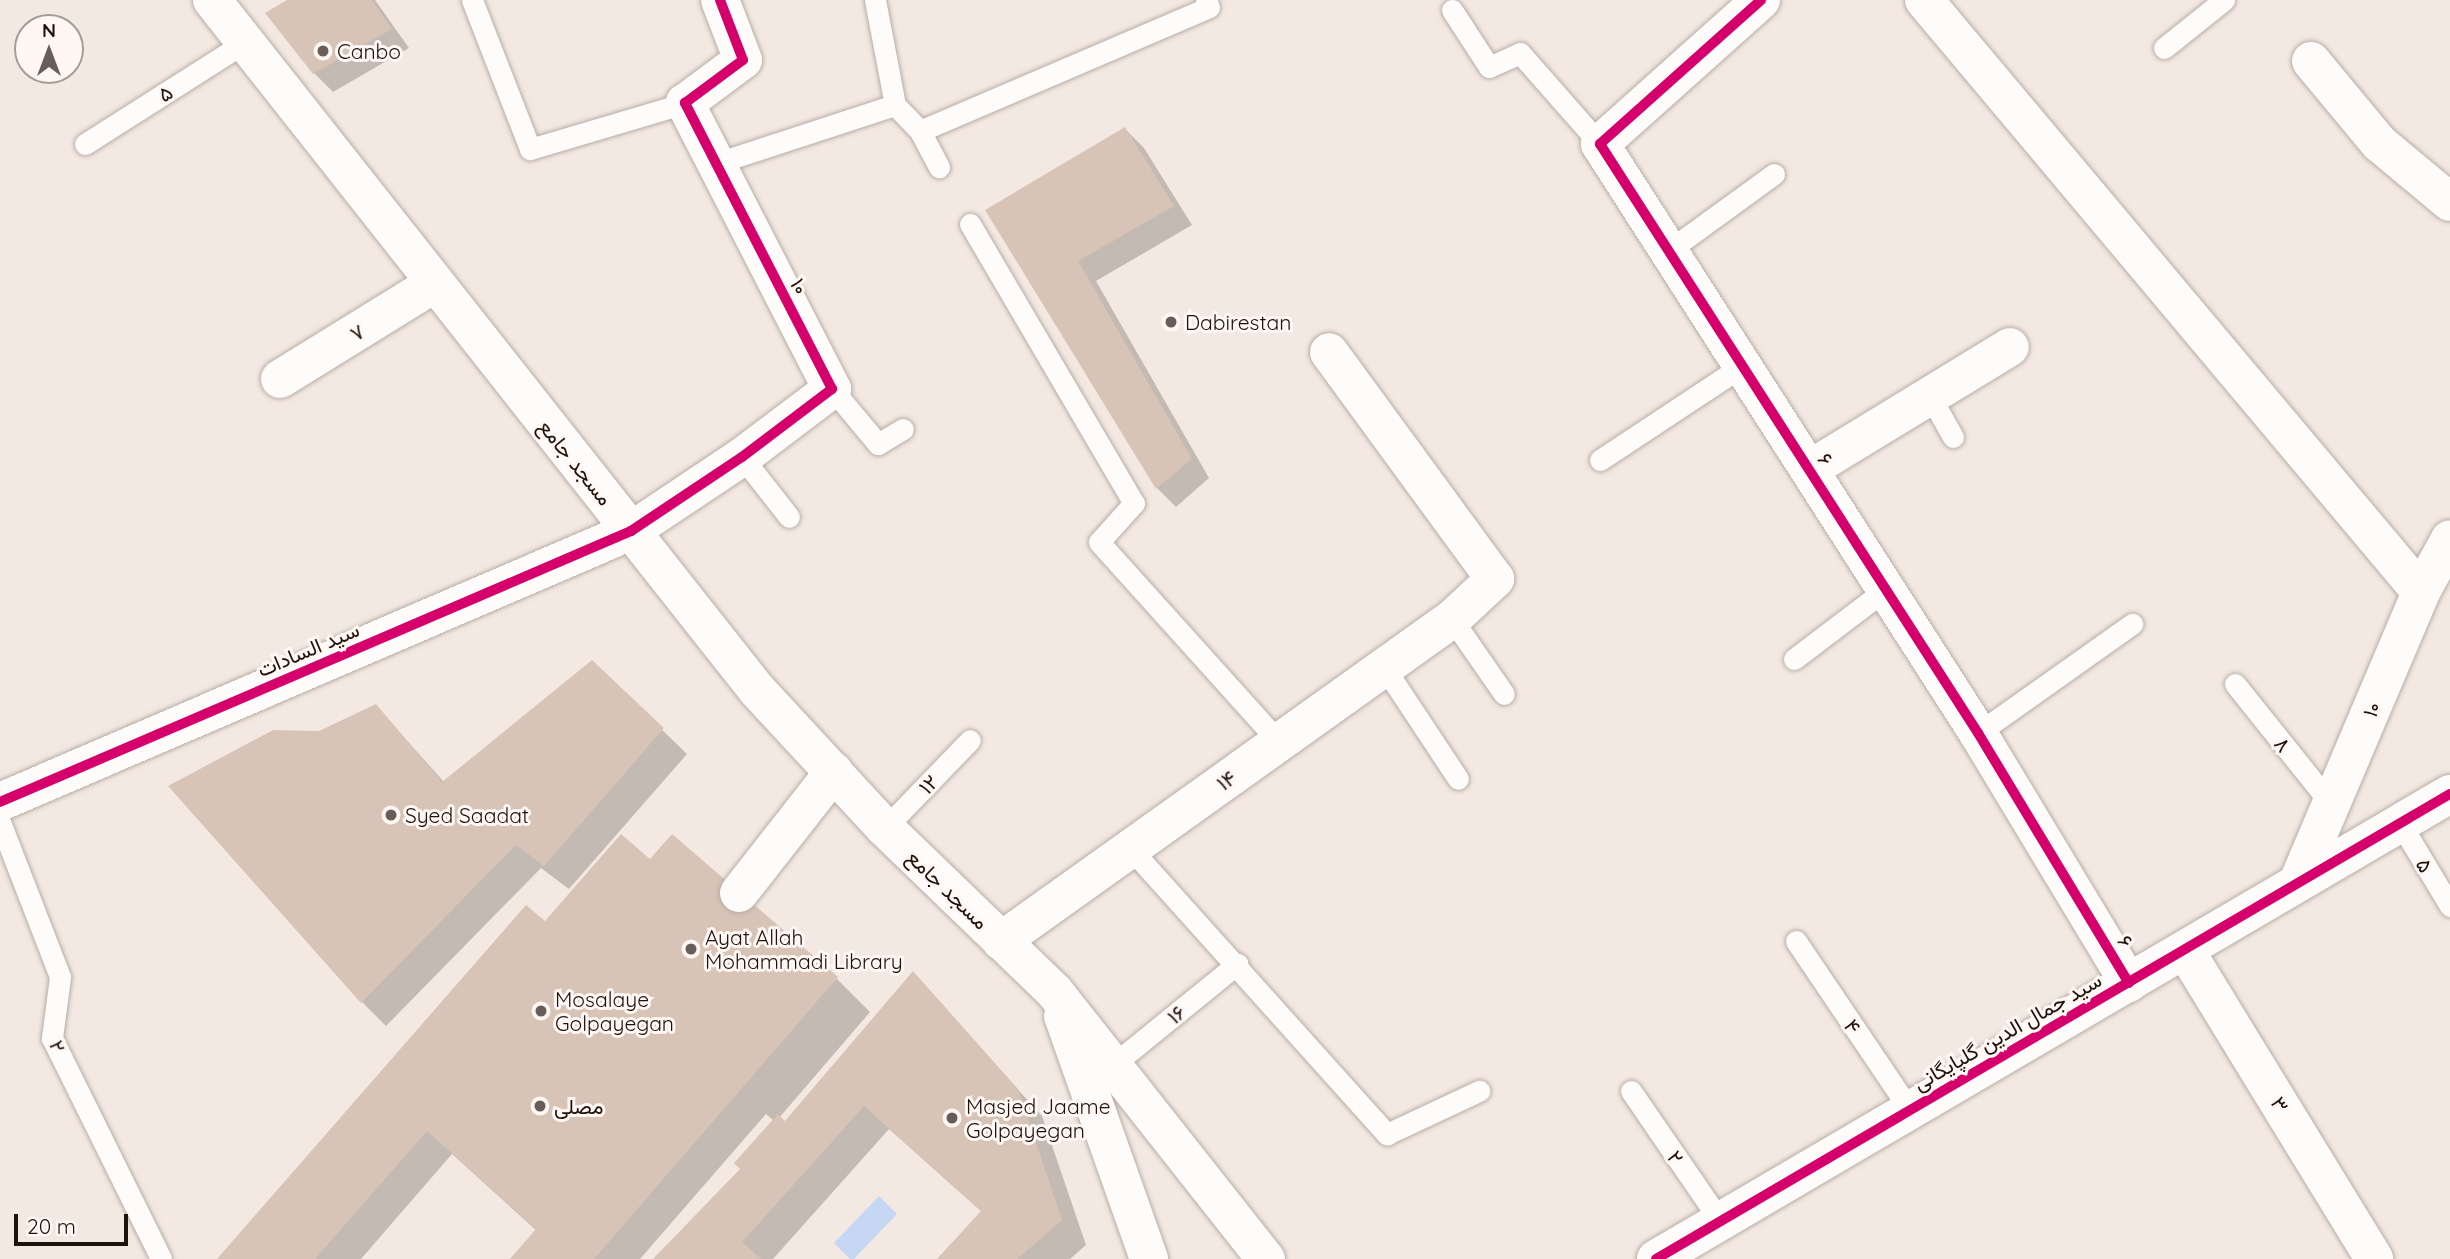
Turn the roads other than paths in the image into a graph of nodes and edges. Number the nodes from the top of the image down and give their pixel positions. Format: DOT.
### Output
graph roads {
  1 [pos="212,0"];
  2 [pos="472,0"];
  3 [pos="719,0"];
  4 [pos="875,0"];
  5 [pos="1206,0"];
  6 [pos="1761,0"];
  7 [pos="2224,0"];
  8 [pos="1940,5"];
  9 [pos="1452,10"];
  10 [pos="245,43"];
  11 [pos="2164,48"];
  12 [pos="2311,61"];
  13 [pos="685,103"];
  14 [pos="895,105"];
  15 [pos="920,131"];
  16 [pos="85,144"];
  17 [pos="1600,144"];
  18 [pos="715,164"];
  19 [pos="939,167"];
  20 [pos="1774,174"];
  21 [pos="2450,201"];
  22 [pos="970,224"];
  23 [pos="1668,251"];
  24 [pos="434,284"];
  25 [pos="2010,347"];
  26 [pos="1328,352"];
  27 [pos="1742,366"];
  28 [pos="280,379"];
  29 [pos="832,388"];
  30 [pos="1930,396"];
  31 [pos="903,429"];
  32 [pos="1953,437"];
  33 [pos="742,457"];
  34 [pos="1600,460"];
  35 [pos="1810,469"];
  36 [pos="789,517"];
  37 [pos="631,531"];
  38 [pos="2450,539"];
  39 [pos="1885,590"];
  40 [pos="2421,592"];
  41 [pos="1452,619"];
  42 [pos="2132,624"];
  43 [pos="1794,659"];
  44 [pos="1384,667"];
  45 [pos="2235,684"];
  46 [pos="1504,694"];
  47 [pos="1978,733"];
  48 [pos="970,740"];
  49 [pos="1279,742"];
  50 [pos="834,772"];
  51 [pos="1458,779"];
  52 [pos="2450,794"];
  53 [pos="0,802"];
  54 [pos="2331,804"];
  55 [pos="0,822"];
  56 [pos="2400,823"];
  57 [pos="885,828"];
  58 [pos="1130,848"];
  59 [pos="2298,882"];
  60 [pos="739,893"];
  61 [pos="2450,906"];
  62 [pos="1001,941"];
  63 [pos="1796,941"];
  64 [pos="2185,950"];
  65 [pos="1237,964"];
  66 [pos="2129,982"];
  67 [pos="1054,991"];
  68 [pos="1114,1064"];
  69 [pos="1479,1091"];
  70 [pos="1631,1091"];
  71 [pos="1910,1110"];
  72 [pos="1721,1222"];
  73 [pos="162,1259"];
  74 [pos="1149,1259"];
  75 [pos="1266,1259"];
  76 [pos="1656,1259"];
  77 [pos="2373,1259"];
  1 -- 10 [label="street, مسجد جامع"];
  2 -- 13 [label="lane"];
  3 -- 13 [label="street"];
  4 -- 14 [label="lane"];
  5 -- 15 [label="lane"];
  6 -- 17 [label="street"];
  7 -- 11 [label="lane"];
  8 -- 40 [label="street"];
  9 -- 17 [label="lane"];
  10 -- 16 [label="lane, ۵"];
  10 -- 24 [label="street, مسجد جامع"];
  12 -- 21 [label="street"];
  13 -- 18 [label="street, ۱۰"];
  14 -- 15 [label="lane"];
  14 -- 18 [label="lane"];
  15 -- 19 [label="lane"];
  17 -- 23 [label="street, ۶"];
  18 -- 29 [label="street, ۱۰"];
  20 -- 23 [label="lane"];
  22 -- 49 [label="lane"];
  23 -- 27 [label="street, ۶"];
  24 -- 28 [label="street, ۷"];
  24 -- 37 [label="street, مسجد جامع"];
  25 -- 30 [label="street"];
  26 -- 41 [label="street, ۱۴"];
  27 -- 34 [label="lane"];
  27 -- 35 [label="street, ۶"];
  29 -- 31 [label="lane"];
  29 -- 33 [label="street"];
  30 -- 32 [label="lane"];
  30 -- 35 [label="street"];
  33 -- 36 [label="lane"];
  33 -- 37 [label="street"];
  35 -- 39 [label="street, ۶"];
  37 -- 50 [label="street, مسجد جامع"];
  37 -- 53 [label="street, سید السادات"];
  38 -- 40 [label="street, ۱۰"];
  39 -- 43 [label="lane"];
  39 -- 47 [label="street, ۶"];
  40 -- 54 [label="street, ۱۰"];
  41 -- 44 [label="street, ۱۴"];
  41 -- 46 [label="lane"];
  42 -- 47 [label="lane"];
  44 -- 49 [label="street, ۱۴"];
  44 -- 51 [label="lane"];
  45 -- 54 [label="lane, ۸"];
  47 -- 66 [label="street, ۶"];
  48 -- 57 [label="lane, ۱۲"];
  49 -- 58 [label="street, ۱۴"];
  50 -- 57 [label="street, مسجد جامع"];
  50 -- 60 [label="street"];
  52 -- 56 [label="street, سید جمال الدین گلپایگانی"];
  54 -- 59 [label="street, ۱۰"];
  55 -- 73 [label="lane, ۲"];
  56 -- 59 [label="street, سید جمال الدین گلپایگانی"];
  56 -- 61 [label="lane, ۵"];
  57 -- 62 [label="street, مسجد جامع"];
  58 -- 62 [label="street, ۱۴"];
  58 -- 65 [label="lane"];
  59 -- 64 [label="street, سید جمال الدین گلپایگانی"];
  62 -- 67 [label="street, مسجد جامع"];
  63 -- 71 [label="lane, ۴"];
  64 -- 66 [label="street, سید جمال الدین گلپایگانی"];
  64 -- 77 [label="street, ۳"];
  65 -- 68 [label="lane, ۱۶"];
  65 -- 69 [label="lane"];
  66 -- 71 [label="street, سید جمال الدین گلپایگانی"];
  67 -- 68 [label="street, مسجد جامع"];
  67 -- 74 [label="street"];
  68 -- 75 [label="street, مسجد جامع"];
  70 -- 72 [label="lane, ۲"];
  71 -- 72 [label="street, سید جمال الدین گلپایگانی"];
  72 -- 76 [label="street, سید جمال الدین گلپایگانی"];
}
